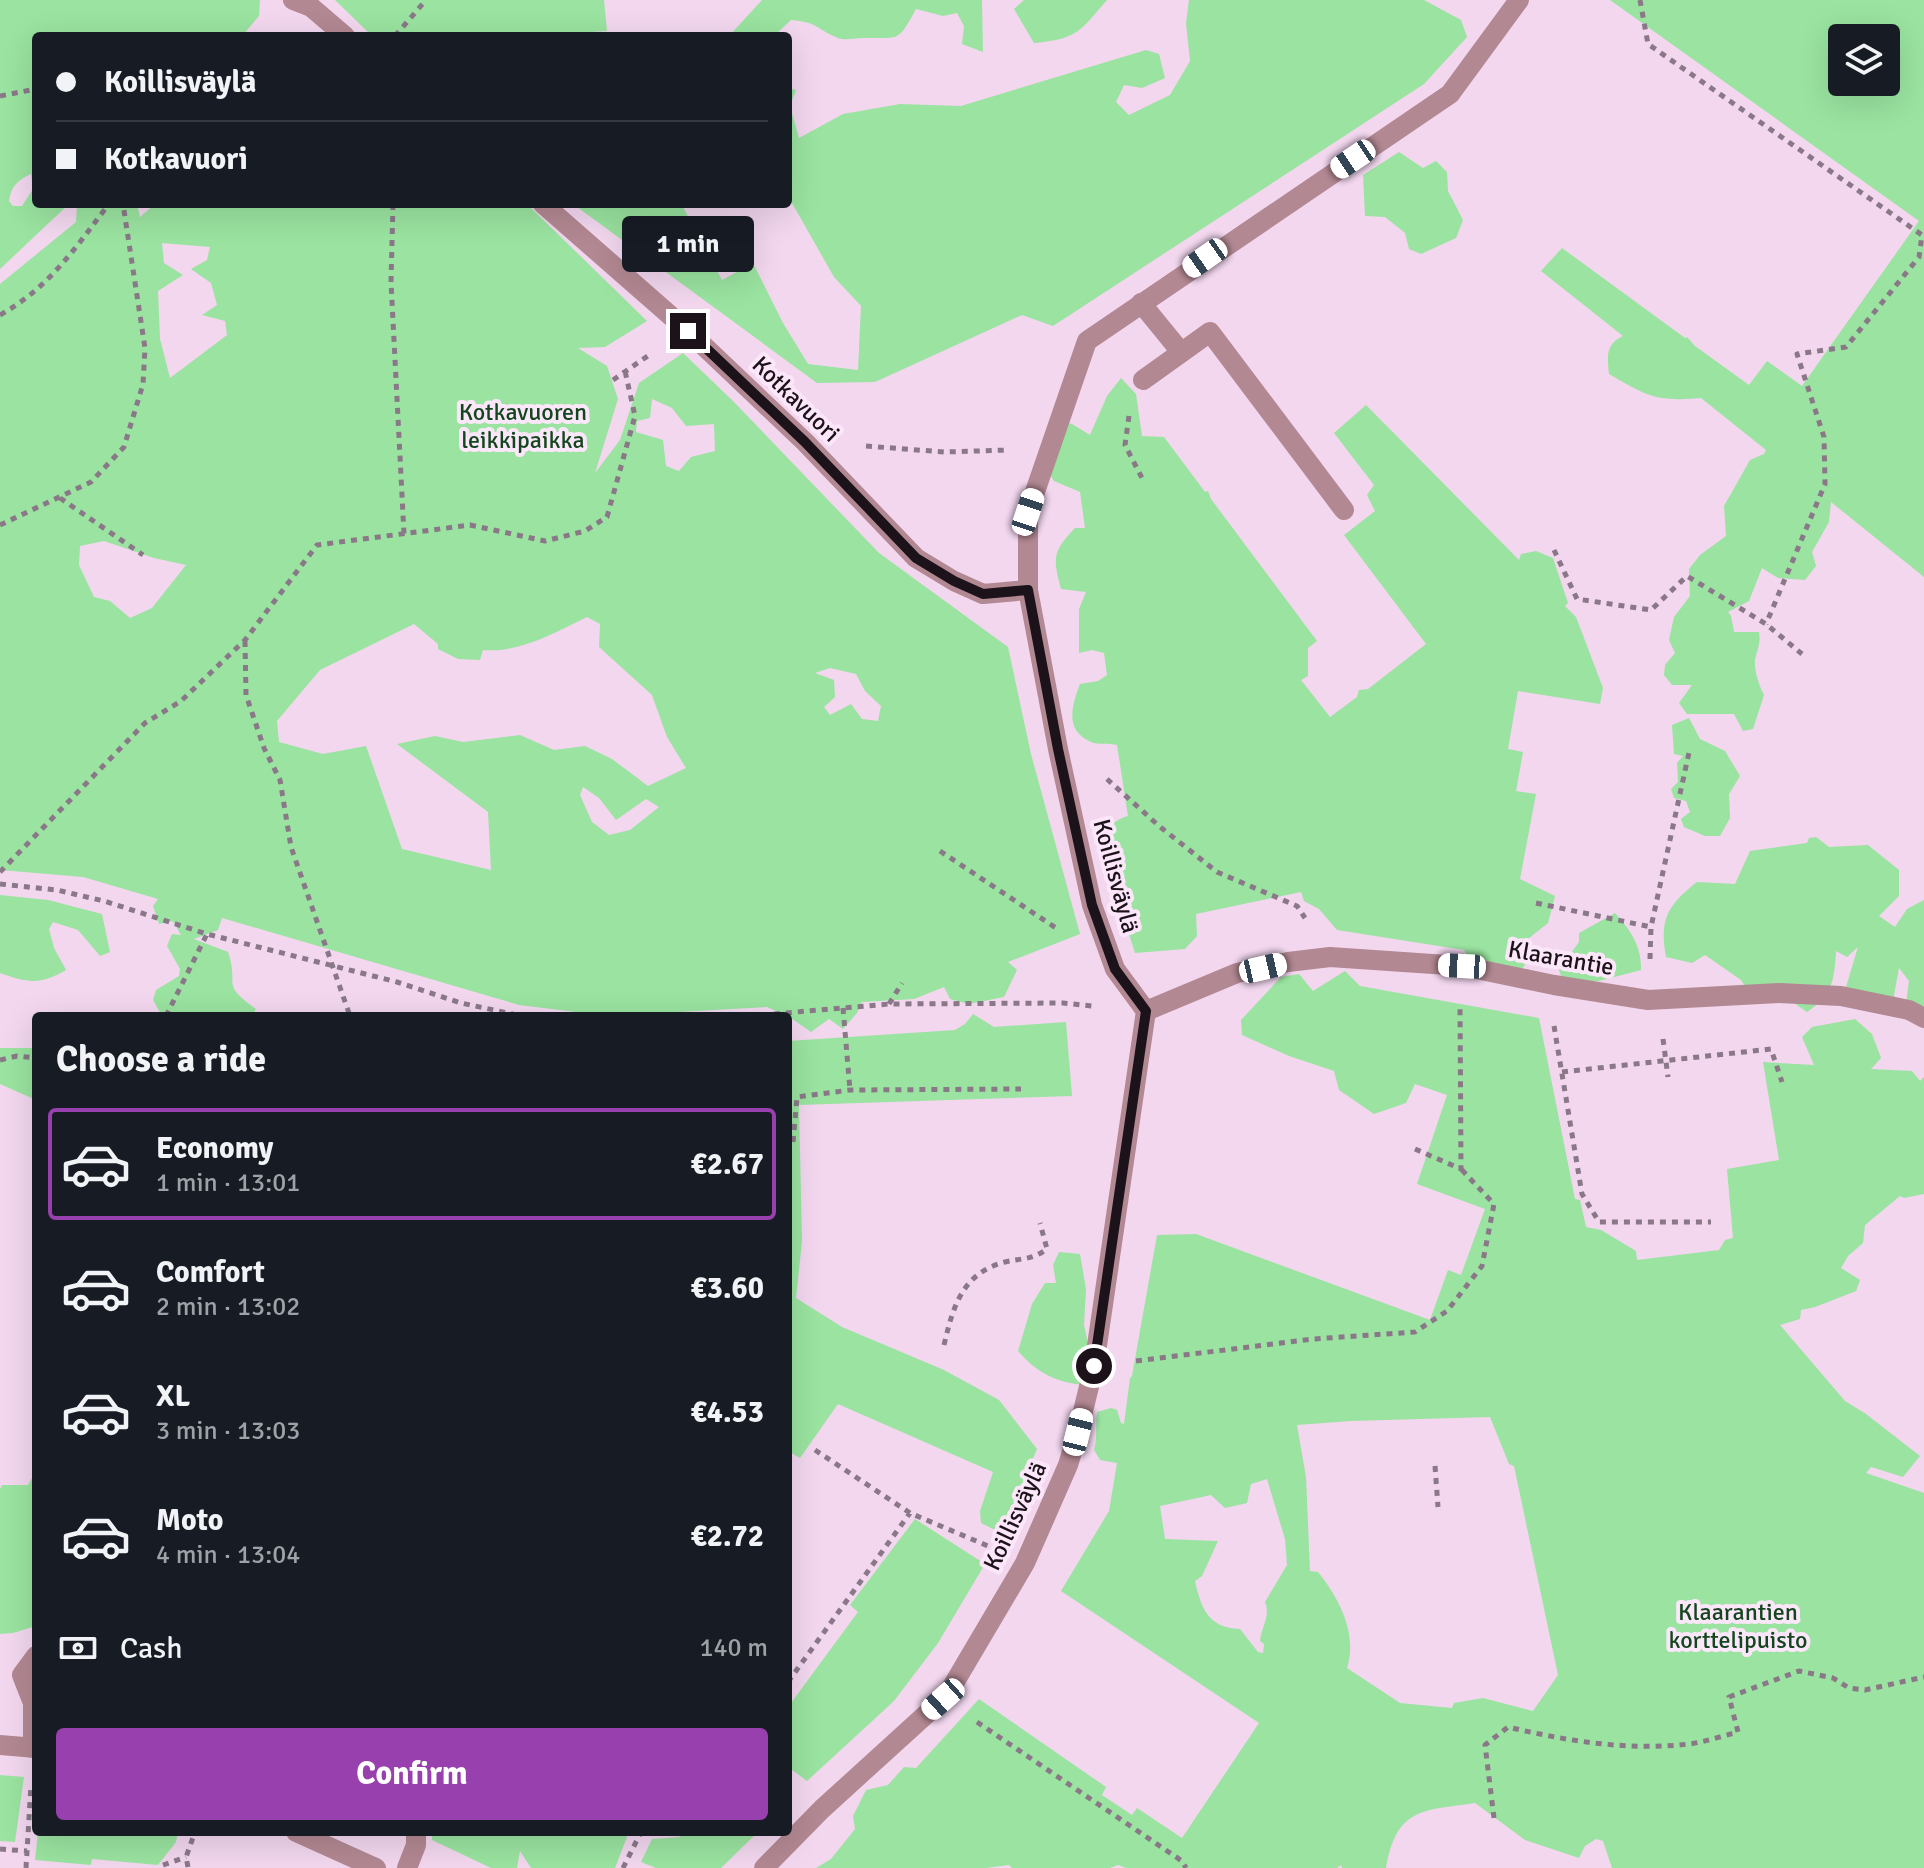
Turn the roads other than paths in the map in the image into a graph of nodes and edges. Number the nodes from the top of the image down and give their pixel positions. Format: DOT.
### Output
graph roads {
  1 [pos="293,0"];
  2 [pos="1519,0"];
  3 [pos="340,32"];
  4 [pos="548,208"];
  5 [pos="1141,303"];
  6 [pos="1181,352"];
  7 [pos="1143,380"];
  8 [pos="1344,510"];
  9 [pos="1028,590"];
  10 [pos="1146,1011"];
  11 [pos="1924,1018"];
  12 [pos="32,1661"];
  13 [pos="32,1700"];
  14 [pos="0,1745"];
  15 [pos="32,1748"];
  16 [pos="305,1836"];
  17 [pos="416,1836"];
  18 [pos="376,1868"];
  19 [pos="407,1868"];
  20 [pos="764,1868"];
  1 -- 3 [label="street"];
  2 -- 5 [label="street, Koillisväylä"];
  4 -- 9 [label="street, Kotkavuori"];
  5 -- 6 [label="street"];
  5 -- 9 [label="street, Koillisväylä"];
  6 -- 7 [label="street"];
  6 -- 8 [label="street"];
  9 -- 10 [label="street, Koillisväylä"];
  10 -- 11 [label="street, Klaarantie"];
  10 -- 20 [label="street, Koillisväylä"];
  12 -- 13 [label="street"];
  14 -- 15 [label="street"];
  16 -- 18 [label="street"];
  17 -- 19 [label="street"];
}
